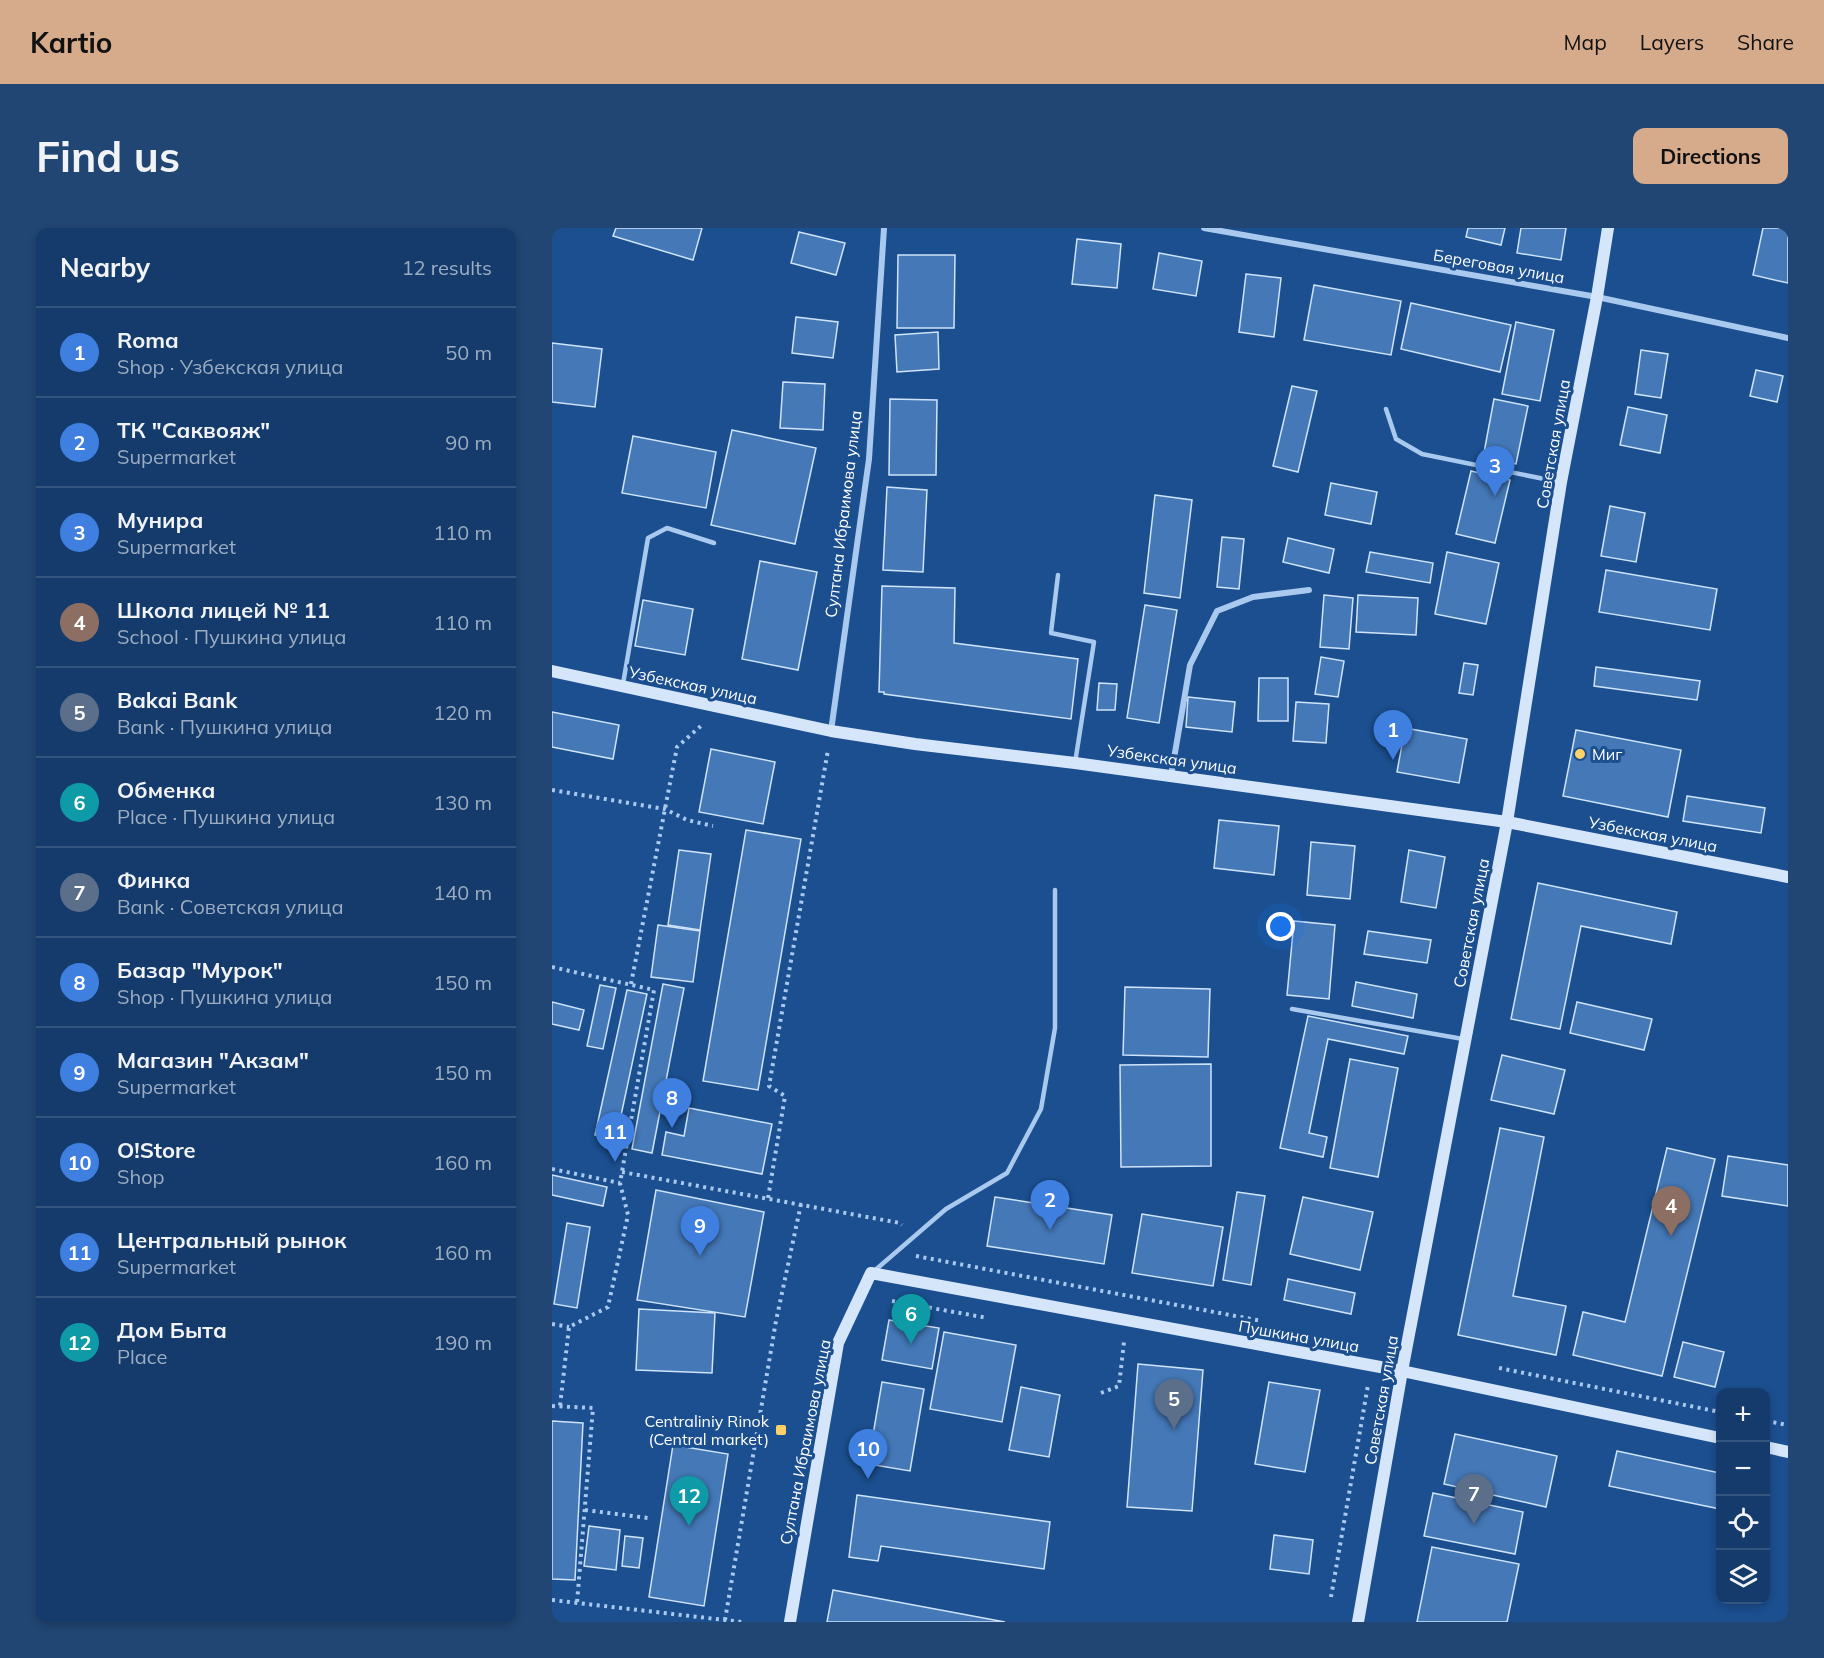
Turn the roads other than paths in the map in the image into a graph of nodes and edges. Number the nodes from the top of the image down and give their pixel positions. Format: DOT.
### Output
graph roads {
  1 [pos="884,228"];
  2 [pos="1204,228"];
  3 [pos="1608,228"];
  4 [pos="1597,297"];
  5 [pos="1788,338"];
  6 [pos="1386,409"];
  7 [pos="1562,482"];
  8 [pos="714,543"];
  9 [pos="1058,575"];
  10 [pos="1309,590"];
  11 [pos="552,671"];
  12 [pos="622,687"];
  13 [pos="831,731"];
  14 [pos="1075,763"];
  15 [pos="1172,776"];
  16 [pos="1507,822"];
  17 [pos="1788,877"];
  18 [pos="1054,890"];
  19 [pos="1292,1009"];
  20 [pos="1466,1040"];
  21 [pos="871,1274"];
  22 [pos="1402,1371"];
  23 [pos="1716,1436"];
  24 [pos="1770,1448"];
  25 [pos="1788,1452"];
  26 [pos="790,1622"];
  27 [pos="1358,1622"];
  1 -- 13 [label="street, Султана Ибраимова улица"];
  2 -- 4 [label="street, Береговая улица"];
  3 -- 4 [label="street, Советская улица"];
  4 -- 5 [label="street, Береговая улица"];
  4 -- 7 [label="street, Советская улица"];
  6 -- 7 [label="lane"];
  7 -- 16 [label="street, Советская улица"];
  8 -- 12 [label="lane"];
  9 -- 14 [label="lane"];
  10 -- 15 [label="street"];
  11 -- 12 [label="street, Узбекская улица"];
  12 -- 13 [label="street, Узбекская улица"];
  13 -- 14 [label="street, Узбекская улица"];
  14 -- 15 [label="street, Узбекская улица"];
  15 -- 16 [label="street, Узбекская улица"];
  16 -- 17 [label="street, Узбекская улица"];
  16 -- 20 [label="street, Советская улица"];
  18 -- 21 [label="lane"];
  19 -- 20 [label="lane"];
  20 -- 22 [label="street, Советская улица"];
  21 -- 22 [label="street, Пушкина улица"];
  21 -- 26 [label="street, Султана Ибраимова улица"];
  22 -- 23 [label="street, Пушкина улица"];
  22 -- 27 [label="street, Советская улица"];
  24 -- 25 [label="street"];
}
